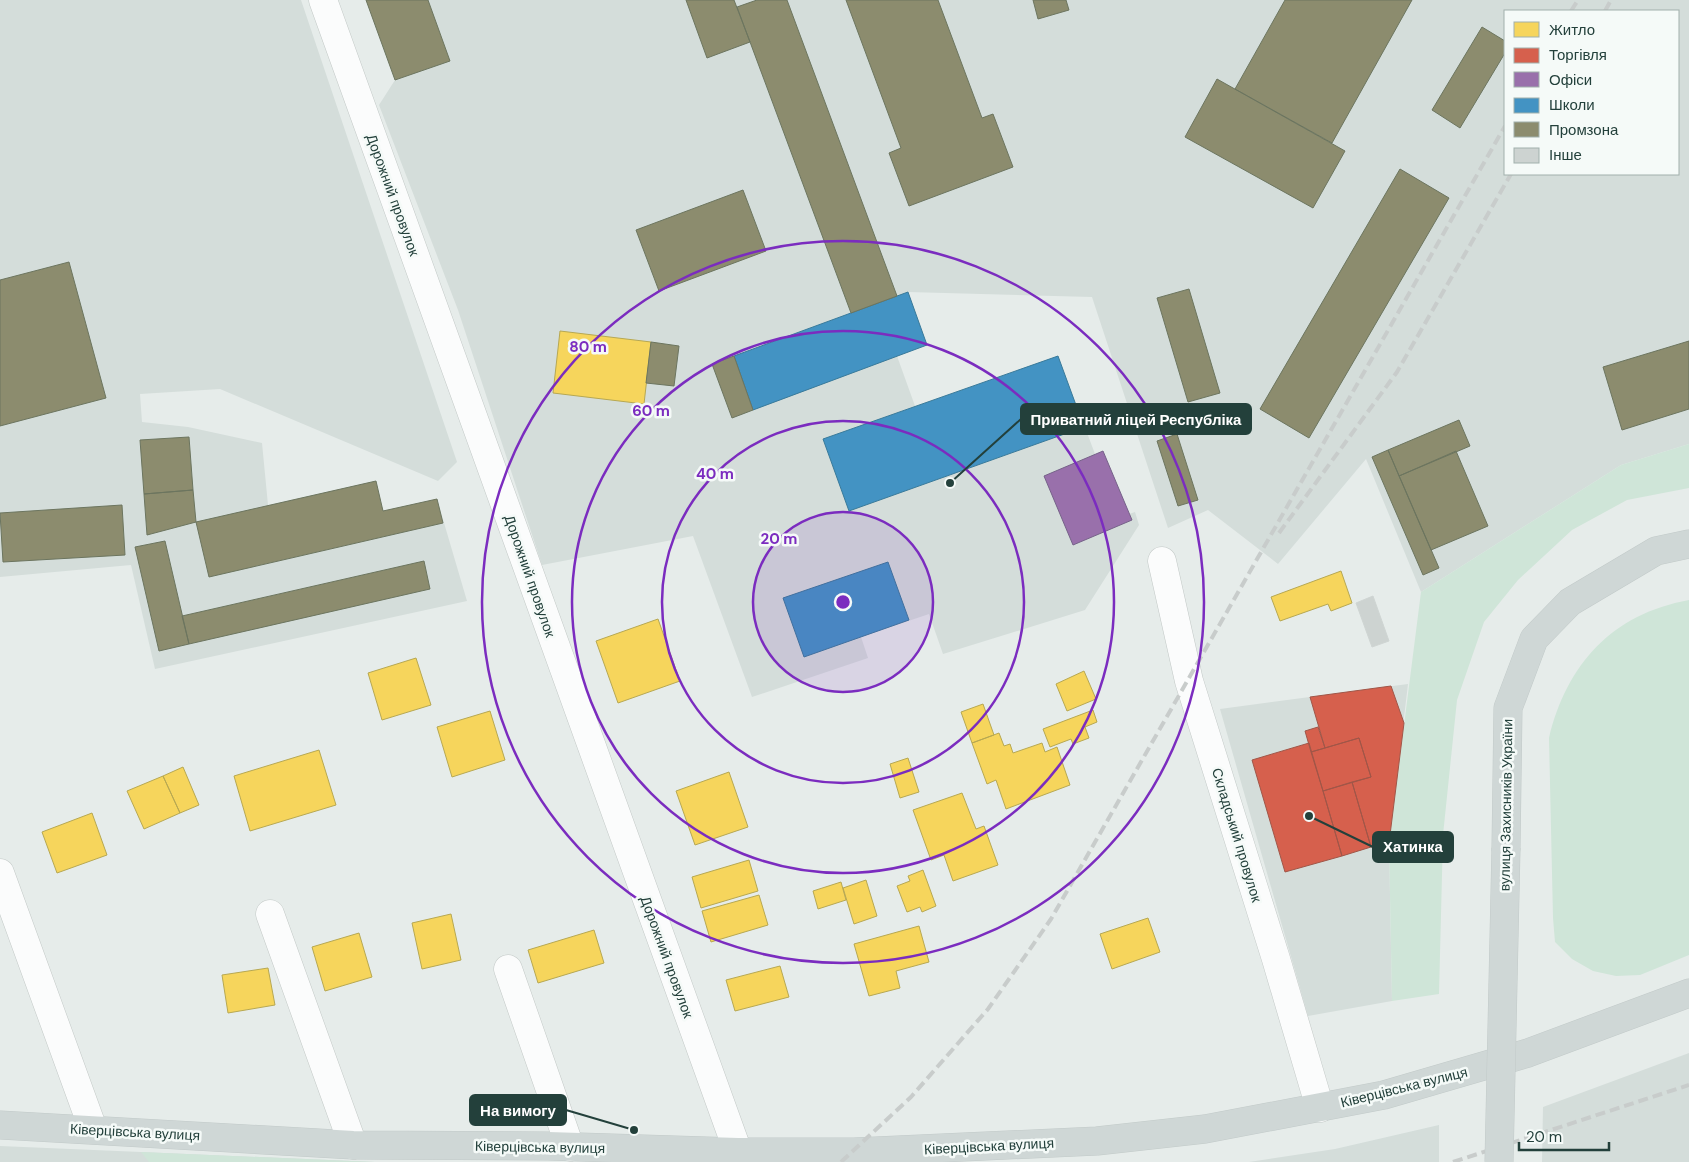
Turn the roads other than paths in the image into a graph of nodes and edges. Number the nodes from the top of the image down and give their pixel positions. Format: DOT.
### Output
graph roads {
  1 [pos="323,0"];
  2 [pos="1689,544"];
  3 [pos="1162,561"];
  4 [pos="0,873"];
  5 [pos="270,914"];
  6 [pos="508,969"];
  7 [pos="1689,993"];
  8 [pos="1320,1108"];
  9 [pos="0,1125"];
  10 [pos="93,1129"];
  11 [pos="353,1145"];
  12 [pos="570,1147"];
  13 [pos="738,1152"];
  14 [pos="1499,1162"];
  1 -- 13 [label="street, Дорожний провулок"];
  2 -- 14 [label="main road, вулиця Захисників України, bridge"];
  3 -- 8 [label="street, Складський провулок"];
  4 -- 10 [label="street"];
  5 -- 11 [label="street"];
  6 -- 12 [label="street"];
  7 -- 8 [label="main road, Ківерцівська вулиця"];
  8 -- 13 [label="main road, Ківерцівська вулиця"];
  9 -- 10 [label="main road, Ківерцівська вулиця"];
  10 -- 11 [label="main road, Ківерцівська вулиця"];
  11 -- 12 [label="main road, Ківерцівська вулиця"];
  12 -- 13 [label="main road, Ківерцівська вулиця"];
}
